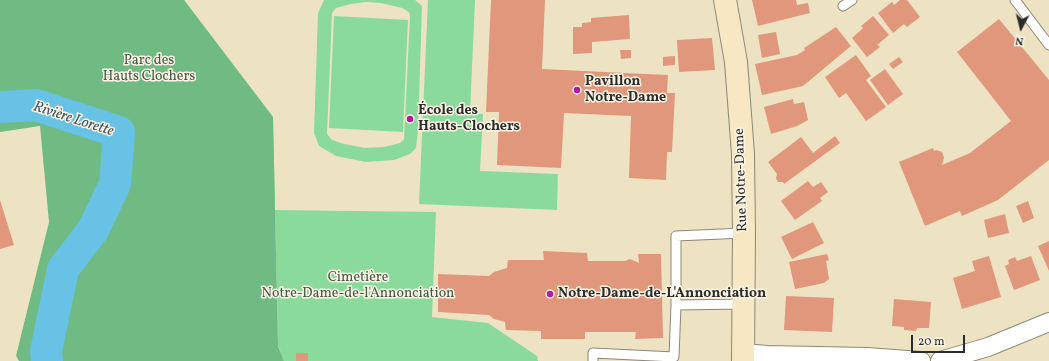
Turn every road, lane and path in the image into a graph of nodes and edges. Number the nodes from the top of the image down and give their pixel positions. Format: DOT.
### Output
graph roads {
  1 [pos="725,0"];
  2 [pos="852,0"];
  3 [pos="1015,0"];
  4 [pos="843,6"];
  5 [pos="1049,45"];
  6 [pos="744,233"];
  7 [pos="744,304"];
  8 [pos="676,305"];
  9 [pos="1049,322"];
  10 [pos="743,357"];
  11 [pos="593,361"];
  12 [pos="921,361"];
  13 [pos="940,361"];
  1 -- 6 [label="street, Rue Notre-Dame"];
  2 -- 4 [label="lane"];
  3 -- 5 [label="lane"];
  6 -- 7 [label="street, Rue Notre-Dame"];
  6 -- 8 [label="lane"];
  7 -- 8 [label="lane"];
  7 -- 10 [label="street, Rue Notre-Dame"];
  8 -- 11 [label="lane"];
  9 -- 13 [label="street"];
  10 -- 12 [label="street"];
}
